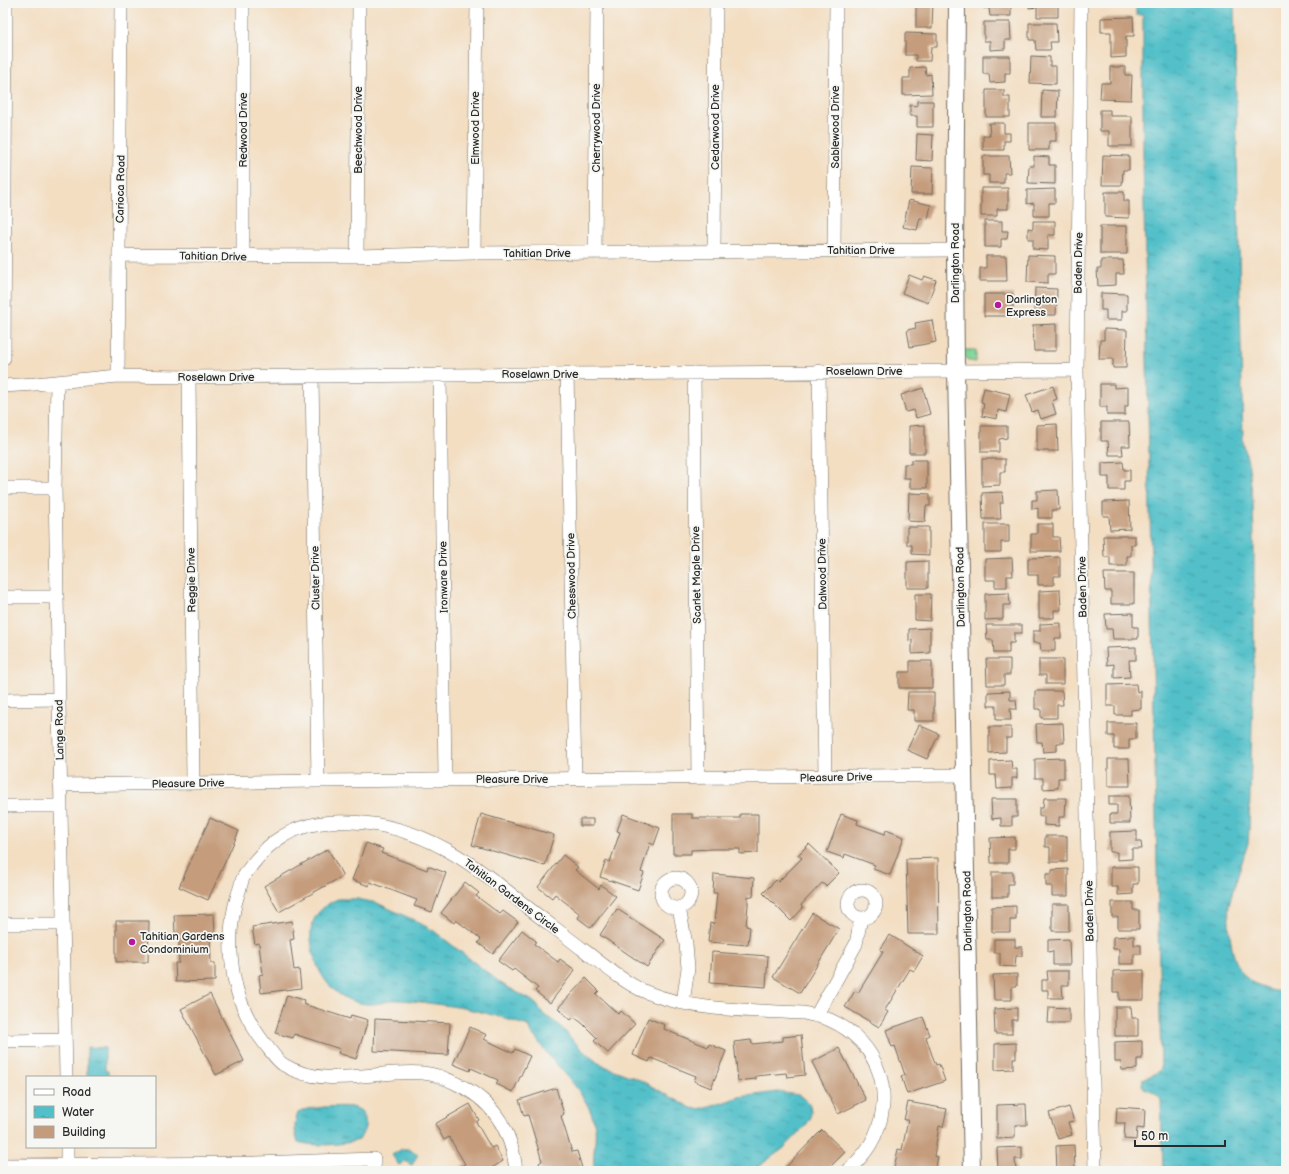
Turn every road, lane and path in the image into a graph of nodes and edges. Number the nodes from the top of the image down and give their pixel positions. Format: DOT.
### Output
graph roads {
  1 [pos="6,3"];
  2 [pos="122,3"];
  3 [pos="243,3"];
  4 [pos="359,3"];
  5 [pos="476,3"];
  6 [pos="597,3"];
  7 [pos="716,3"];
  8 [pos="836,3"];
  9 [pos="957,3"];
  10 [pos="1081,3"];
  11 [pos="4,66"];
  12 [pos="4,163"];
  13 [pos="834,250"];
  14 [pos="955,250"];
  15 [pos="714,251"];
  16 [pos="474,253"];
  17 [pos="595,253"];
  18 [pos="119,255"];
  19 [pos="243,256"];
  20 [pos="357,256"];
  21 [pos="4,262"];
  22 [pos="3,320"];
  23 [pos="4,358"];
  24 [pos="1077,370"];
  25 [pos="819,371"];
  26 [pos="956,371"];
  27 [pos="567,373"];
  28 [pos="694,373"];
  29 [pos="440,374"];
  30 [pos="118,376"];
  31 [pos="312,376"];
  32 [pos="189,377"];
  33 [pos="57,382"];
  34 [pos="3,386"];
  35 [pos="3,488"];
  36 [pos="55,488"];
  37 [pos="3,597"];
  38 [pos="57,597"];
  39 [pos="58,699"];
  40 [pos="3,700"];
  41 [pos="964,775"];
  42 [pos="825,777"];
  43 [pos="698,778"];
  44 [pos="575,779"];
  45 [pos="445,780"];
  46 [pos="318,781"];
  47 [pos="193,783"];
  48 [pos="60,785"];
  49 [pos="3,806"];
  50 [pos="60,806"];
  51 [pos="680,908"];
  52 [pos="861,918"];
  53 [pos="3,924"];
  54 [pos="62,924"];
  55 [pos="683,1003"];
  56 [pos="816,1016"];
  57 [pos="65,1040"];
  58 [pos="3,1041"];
  59 [pos="66,1076"];
  60 [pos="67,1148"];
  61 [pos="374,1165"];
  62 [pos="3,1166"];
  63 [pos="141,1167"];
  64 [pos="256,1167"];
  65 [pos="66,1168"];
  66 [pos="516,1171"];
  67 [pos="848,1171"];
  68 [pos="972,1171"];
  69 [pos="1095,1171"];
  1 -- 11 [label="street"];
  2 -- 18 [label="street, Carioca Road"];
  3 -- 19 [label="street, Redwood Drive"];
  4 -- 20 [label="street, Beechwood Drive"];
  5 -- 16 [label="street, Elmwood Drive"];
  6 -- 17 [label="street, Cherrywood Drive"];
  7 -- 15 [label="street, Cedarwood Drive"];
  8 -- 13 [label="street, Sablewood Drive"];
  9 -- 14 [label="street, Darlington Road"];
  10 -- 24 [label="street, Baden Drive"];
  11 -- 12 [label="street"];
  12 -- 21 [label="street"];
  13 -- 14 [label="street, Tahitian Drive"];
  13 -- 15 [label="street, Tahitian Drive"];
  14 -- 26 [label="street, Darlington Road"];
  15 -- 17 [label="street, Tahitian Drive"];
  16 -- 17 [label="street, Tahitian Drive"];
  16 -- 20 [label="street, Tahitian Drive"];
  18 -- 19 [label="street, Tahitian Drive"];
  18 -- 30 [label="street, Carioca Road"];
  19 -- 20 [label="street, Tahitian Drive"];
  21 -- 22 [label="street"];
  22 -- 23 [label="street"];
  24 -- 26 [label="street, Roselawn Drive"];
  24 -- 69 [label="street, Baden Drive"];
  25 -- 26 [label="street, Roselawn Drive"];
  25 -- 28 [label="street, Roselawn Drive"];
  25 -- 42 [label="street, Dalwood Drive"];
  26 -- 41 [label="street, Darlington Road"];
  27 -- 28 [label="street, Roselawn Drive"];
  27 -- 29 [label="street, Roselawn Drive"];
  27 -- 44 [label="street, Chesswood Drive"];
  28 -- 43 [label="street, Scarlet Maple Drive"];
  29 -- 31 [label="street, Roselawn Drive"];
  29 -- 45 [label="street, Ironware Drive"];
  30 -- 32 [label="street, Roselawn Drive"];
  30 -- 33 [label="street, Roselawn Drive"];
  31 -- 32 [label="street, Roselawn Drive"];
  31 -- 46 [label="street, Cluster Drive"];
  32 -- 47 [label="street, Reggie Drive"];
  33 -- 34 [label="street, Roselawn Drive"];
  33 -- 36 [label="street, Lange Road"];
  35 -- 36 [label="street"];
  36 -- 38 [label="street, Lange Road"];
  37 -- 38 [label="street"];
  38 -- 39 [label="street, Lange Road"];
  39 -- 40 [label="street"];
  39 -- 48 [label="street, Lange Road"];
  41 -- 42 [label="street, Pleasure Drive"];
  41 -- 68 [label="street, Darlington Road"];
  42 -- 43 [label="street, Pleasure Drive"];
  43 -- 44 [label="street, Pleasure Drive"];
  44 -- 45 [label="street, Pleasure Drive"];
  45 -- 46 [label="street, Pleasure Drive"];
  46 -- 47 [label="street, Pleasure Drive"];
  47 -- 48 [label="street, Pleasure Drive"];
  48 -- 50 [label="street, Lange Road"];
  49 -- 50 [label="street"];
  50 -- 54 [label="street, Lange Road"];
  51 -- 55 [label="street"];
  52 -- 56 [label="street"];
  53 -- 54 [label="street"];
  54 -- 57 [label="street, Lange Road"];
  55 -- 56 [label="street, Tahitian Gardens Circle"];
  55 -- 66 [label="street, Tahitian Gardens Circle"];
  56 -- 67 [label="street, Tahitian Gardens Circle"];
  57 -- 58 [label="street"];
  57 -- 59 [label="street, Lange Road"];
  60 -- 65 [label="street"];
  61 -- 64 [label="street"];
  62 -- 65 [label="street"];
  63 -- 64 [label="street"];
  63 -- 65 [label="street"];
}
